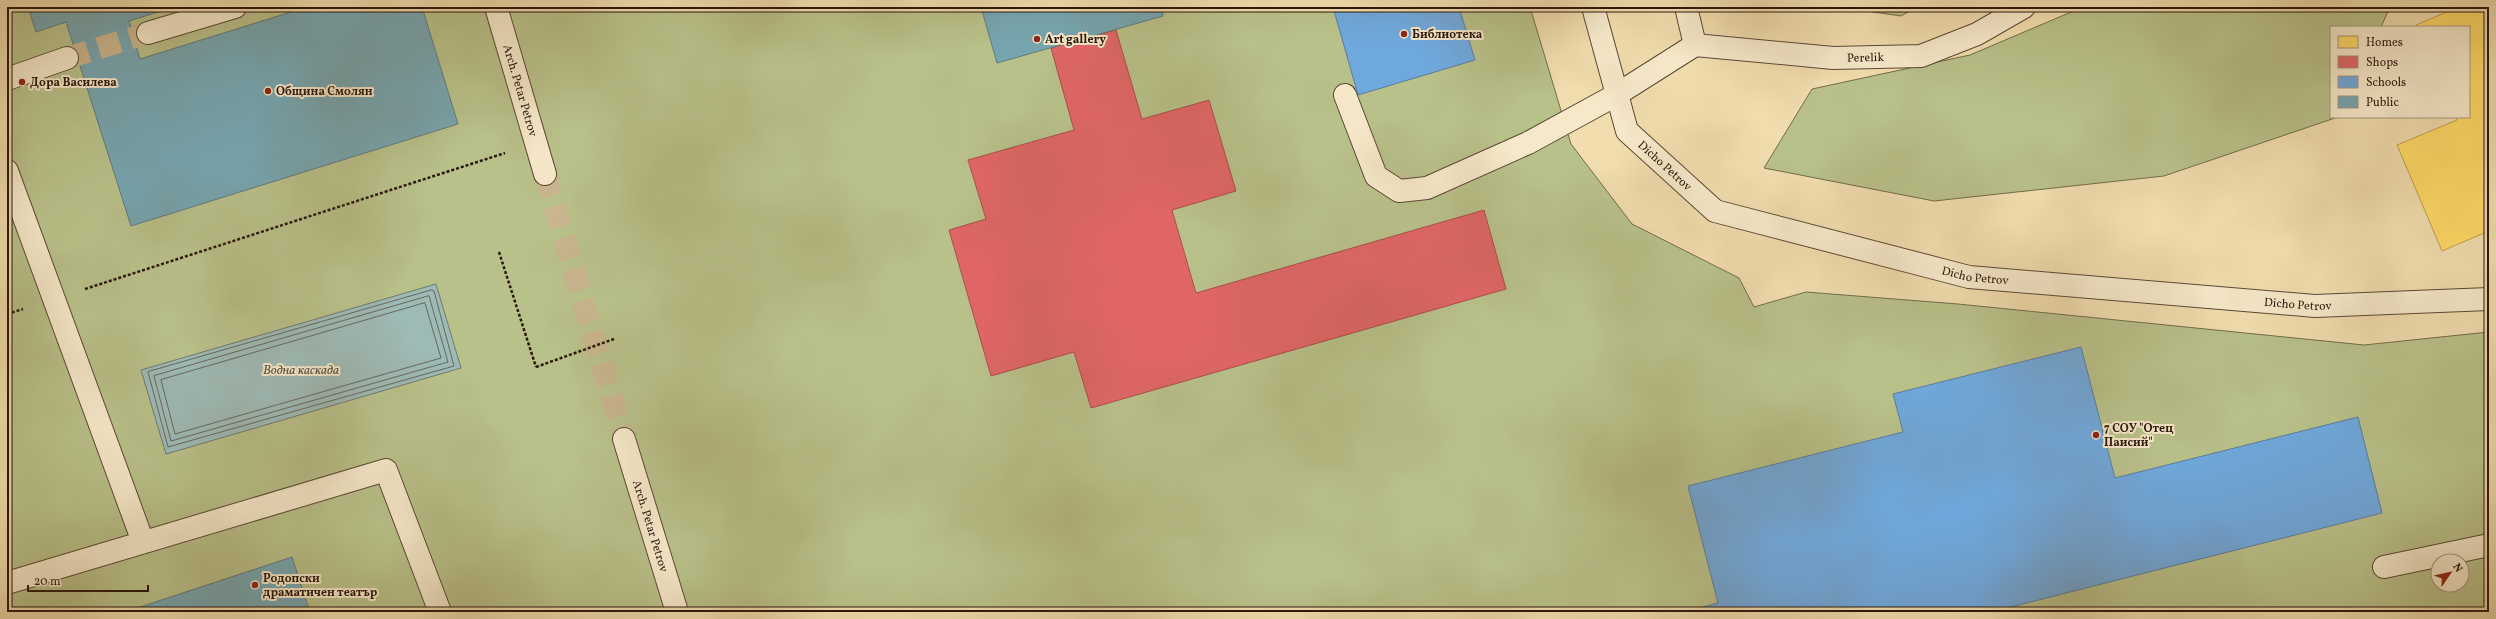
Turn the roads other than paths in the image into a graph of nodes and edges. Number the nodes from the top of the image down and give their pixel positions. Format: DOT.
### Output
graph roads {
  1 [pos="235,7"];
  2 [pos="496,7"];
  3 [pos="1594,7"];
  4 [pos="1686,7"];
  5 [pos="2024,7"];
  6 [pos="148,33"];
  7 [pos="1695,45"];
  8 [pos="67,58"];
  9 [pos="8,75"];
  10 [pos="1345,95"];
  11 [pos="1616,95"];
  12 [pos="7,171"];
  13 [pos="545,174"];
  14 [pos="2489,299"];
  15 [pos="624,439"];
  16 [pos="142,542"];
  17 [pos="2489,545"];
  18 [pos="2384,567"];
  19 [pos="7,583"];
  20 [pos="440,612"];
  21 [pos="677,612"];
  1 -- 6 [label="street"];
  2 -- 13 [label="street, Arch. Petar Petrov"];
  3 -- 11 [label="street, Dicho Petrov"];
  4 -- 7 [label="street"];
  5 -- 7 [label="street, Perelik"];
  7 -- 11 [label="street"];
  8 -- 9 [label="street"];
  10 -- 11 [label="street"];
  11 -- 14 [label="street, Dicho Petrov"];
  12 -- 16 [label="street"];
  15 -- 21 [label="street, Arch. Petar Petrov"];
  16 -- 19 [label="street"];
  16 -- 20 [label="street"];
  17 -- 18 [label="street"];
}
